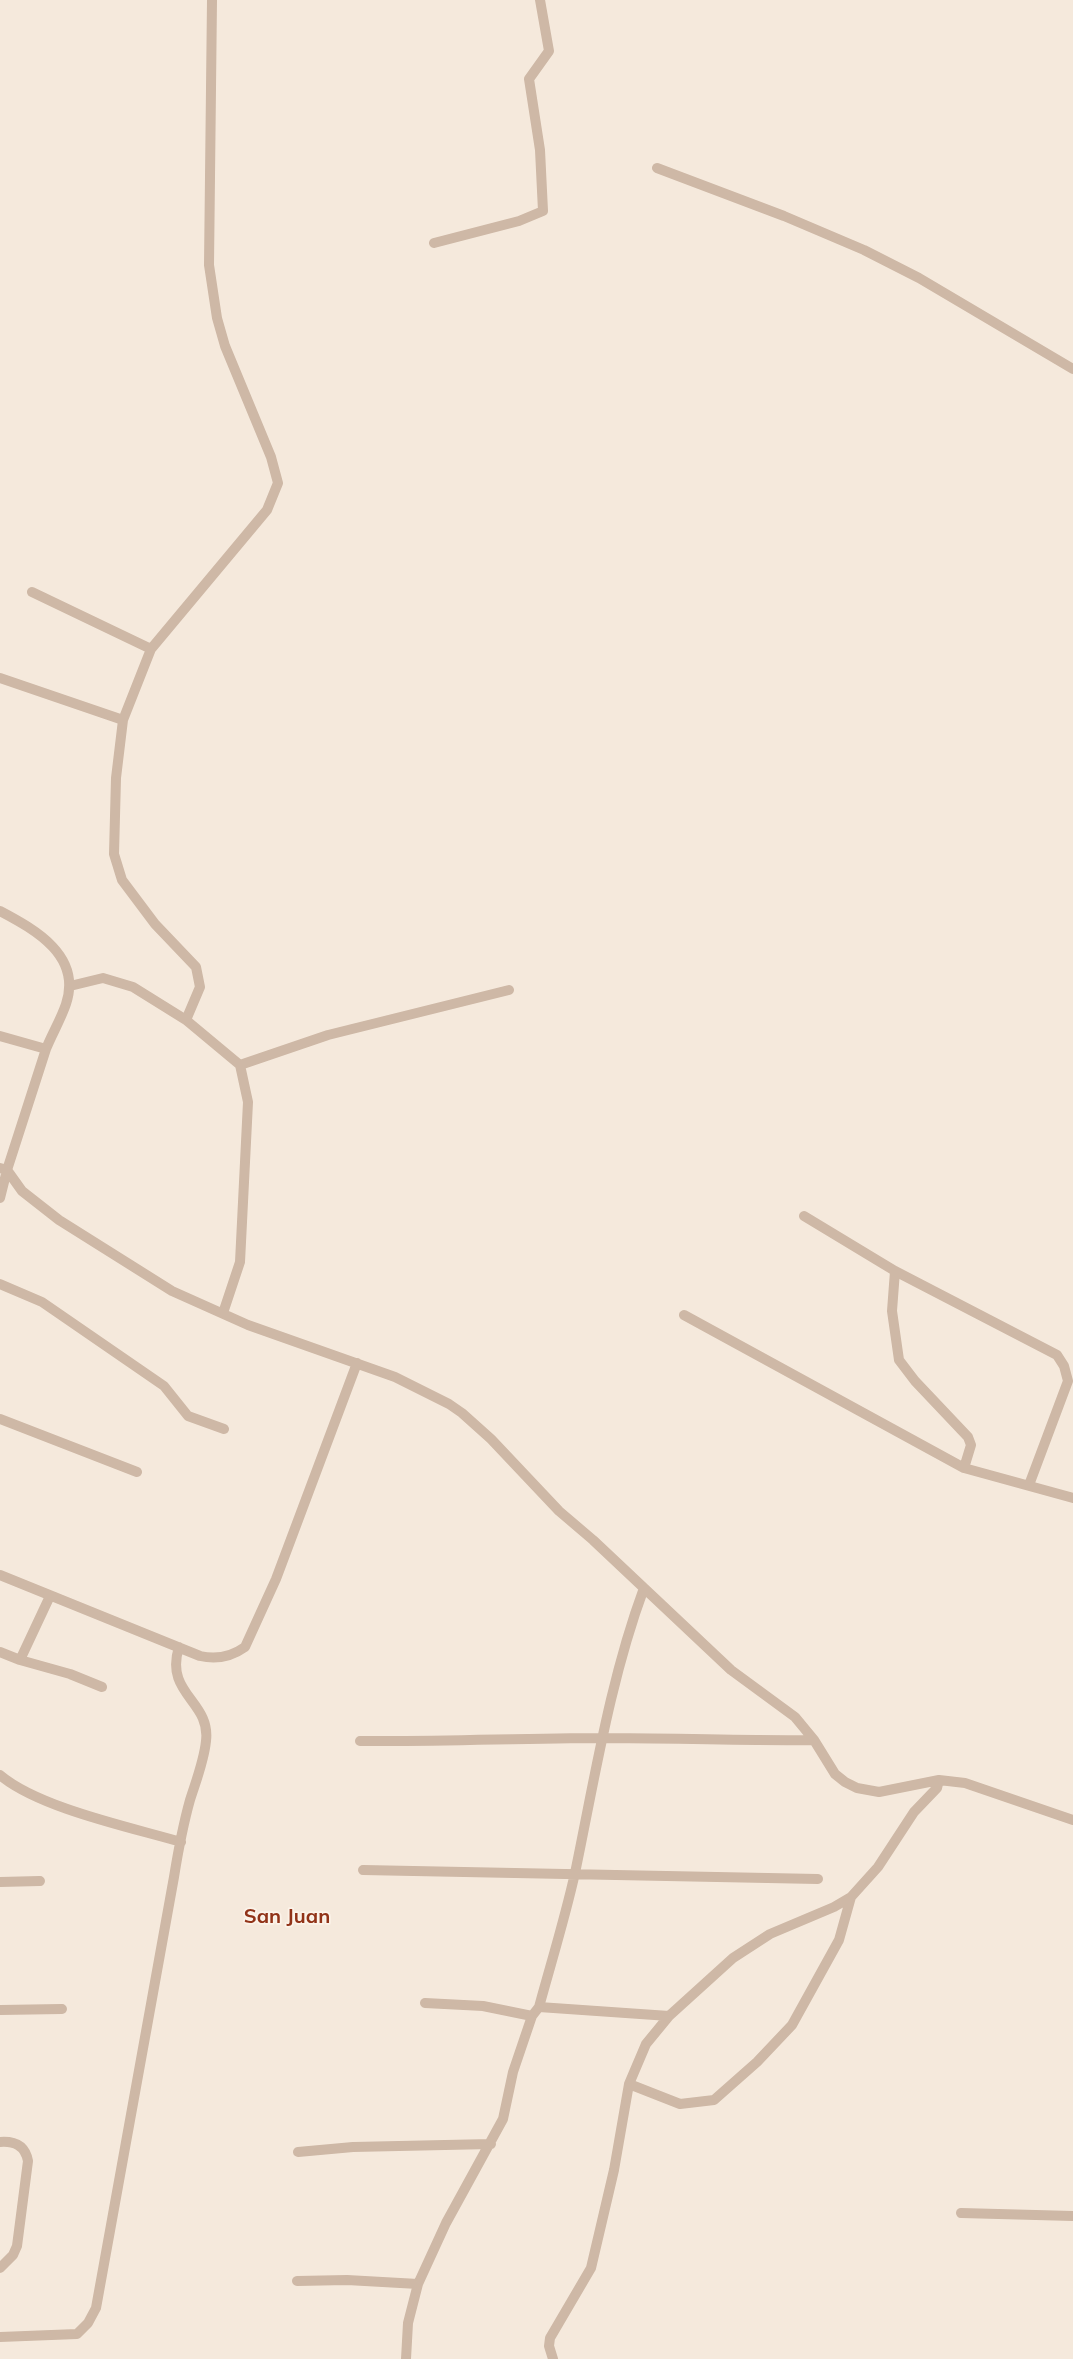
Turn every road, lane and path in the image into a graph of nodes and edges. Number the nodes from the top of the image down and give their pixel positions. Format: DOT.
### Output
graph roads {
  1 [pos="212,0"];
  2 [pos="540,0"];
  3 [pos="658,168"];
  4 [pos="434,243"];
  5 [pos="1073,369"];
  6 [pos="32,592"];
  7 [pos="151,649"];
  8 [pos="0,678"];
  9 [pos="123,720"];
  10 [pos="0,911"];
  11 [pos="70,986"];
  12 [pos="509,990"];
  13 [pos="186,1020"];
  14 [pos="0,1036"];
  15 [pos="46,1049"];
  16 [pos="240,1065"];
  17 [pos="3,1169"];
  18 [pos="0,1198"];
  19 [pos="804,1216"];
  20 [pos="895,1271"];
  21 [pos="0,1284"];
  22 [pos="223,1313"];
  23 [pos="684,1315"];
  24 [pos="357,1363"];
  25 [pos="0,1418"];
  26 [pos="224,1429"];
  27 [pos="964,1468"];
  28 [pos="137,1472"];
  29 [pos="1028,1486"];
  30 [pos="1073,1498"];
  31 [pos="0,1575"];
  32 [pos="644,1588"];
  33 [pos="50,1596"];
  34 [pos="179,1648"];
  35 [pos="0,1652"];
  36 [pos="20,1660"];
  37 [pos="102,1688"];
  38 [pos="602,1738"];
  39 [pos="814,1740"];
  40 [pos="360,1741"];
  41 [pos="0,1775"];
  42 [pos="939,1780"];
  43 [pos="1073,1820"];
  44 [pos="181,1842"];
  45 [pos="363,1870"];
  46 [pos="574,1875"];
  47 [pos="818,1878"];
  48 [pos="40,1881"];
  49 [pos="0,1882"];
  50 [pos="851,1897"];
  51 [pos="426,2003"];
  52 [pos="539,2007"];
  53 [pos="62,2008"];
  54 [pos="0,2010"];
  55 [pos="532,2016"];
  56 [pos="669,2016"];
  57 [pos="629,2084"];
  58 [pos="0,2142"];
  59 [pos="491,2144"];
  60 [pos="298,2152"];
  61 [pos="961,2213"];
  62 [pos="1073,2216"];
  63 [pos="0,2268"];
  64 [pos="297,2281"];
  65 [pos="418,2284"];
  66 [pos="0,2337"];
  67 [pos="406,2359"];
  68 [pos="553,2359"];
  1 -- 7 [label="street"];
  2 -- 4 [label="street"];
  3 -- 5 [label="street"];
  6 -- 7 [label="street"];
  7 -- 9 [label="street"];
  8 -- 9 [label="street"];
  9 -- 13 [label="street"];
  10 -- 11 [label="street"];
  11 -- 13 [label="street"];
  11 -- 15 [label="street"];
  12 -- 16 [label="street"];
  13 -- 16 [label="street"];
  14 -- 15 [label="street"];
  15 -- 17 [label="street"];
  16 -- 22 [label="street"];
  17 -- 18 [label="street"];
  17 -- 22 [label="street"];
  19 -- 20 [label="street"];
  20 -- 27 [label="street"];
  20 -- 29 [label="street"];
  21 -- 26 [label="street"];
  22 -- 24 [label="street"];
  23 -- 27 [label="street"];
  24 -- 32 [label="street"];
  24 -- 34 [label="street"];
  25 -- 28 [label="street"];
  27 -- 29 [label="street"];
  29 -- 30 [label="street"];
  31 -- 33 [label="street"];
  32 -- 38 [label="street"];
  32 -- 39 [label="street"];
  33 -- 34 [label="street"];
  33 -- 36 [label="street"];
  34 -- 44 [label="street"];
  35 -- 36 [label="street"];
  36 -- 37 [label="street"];
  38 -- 39 [label="street"];
  38 -- 40 [label="street"];
  38 -- 46 [label="street"];
  39 -- 42 [label="street"];
  41 -- 44 [label="street"];
  42 -- 43 [label="street"];
  42 -- 50 [label="street"];
  44 -- 66 [label="street"];
  45 -- 46 [label="street"];
  46 -- 47 [label="street"];
  46 -- 52 [label="street"];
  48 -- 49 [label="street"];
  50 -- 56 [label="street"];
  50 -- 57 [label="street"];
  51 -- 55 [label="street"];
  52 -- 55 [label="street"];
  52 -- 56 [label="street"];
  53 -- 54 [label="street"];
  55 -- 59 [label="street"];
  56 -- 57 [label="street"];
  57 -- 68 [label="street"];
  58 -- 63 [label="street"];
  59 -- 60 [label="street"];
  59 -- 65 [label="street"];
  61 -- 62 [label="street"];
  64 -- 65 [label="street"];
  65 -- 67 [label="street"];
}
